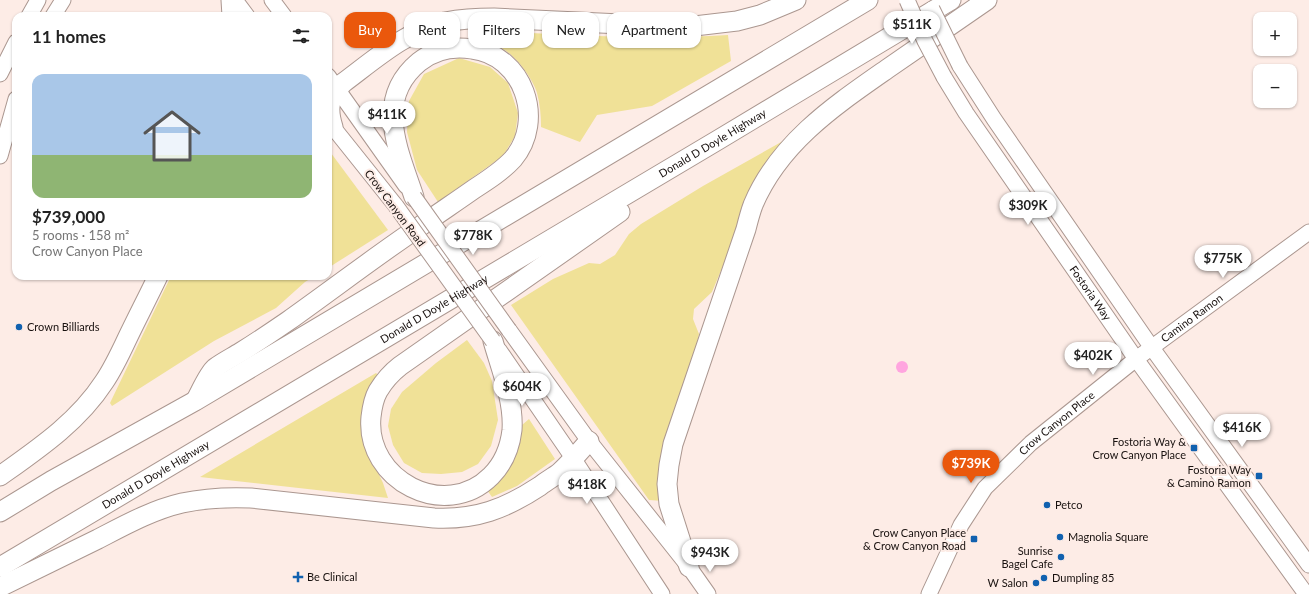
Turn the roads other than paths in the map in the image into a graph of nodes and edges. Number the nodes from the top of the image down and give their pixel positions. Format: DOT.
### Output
graph roads {
  1 [pos="38,0"];
  2 [pos="63,0"];
  3 [pos="231,0"];
  4 [pos="234,0"];
  5 [pos="272,0"];
  6 [pos="796,0"];
  7 [pos="868,0"];
  8 [pos="907,0"];
  9 [pos="928,0"];
  10 [pos="951,0"];
  11 [pos="987,0"];
  12 [pos="31,12"];
  13 [pos="56,12"];
  14 [pos="232,12"];
  15 [pos="244,12"];
  16 [pos="281,12"];
  17 [pos="12,50"];
  18 [pos="0,74"];
  19 [pos="333,82"];
  20 [pos="12,113"];
  21 [pos="332,126"];
  22 [pos="718,140"];
  23 [pos="0,156"];
  24 [pos="414,197"];
  25 [pos="1309,232"];
  26 [pos="156,280"];
  27 [pos="493,341"];
  28 [pos="1152,348"];
  29 [pos="1136,359"];
  30 [pos="195,401"];
  31 [pos="589,441"];
  32 [pos="573,458"];
  33 [pos="0,476"];
  34 [pos="0,512"];
  35 [pos="1309,565"];
  36 [pos="0,567"];
  37 [pos="689,567"];
  38 [pos="0,587"];
  39 [pos="662,594"];
  40 [pos="708,594"];
  41 [pos="928,594"];
  42 [pos="1306,594"];
  1 -- 12 [label="street"];
  2 -- 13 [label="street"];
  3 -- 14 [label="highway"];
  4 -- 15 [label="street"];
  5 -- 16 [label="street"];
  6 -- 19 [label="highway"];
  7 -- 30 [label="highway"];
  8 -- 29 [label="street, Fostoria Way, bridge"];
  9 -- 28 [label="street, Fostoria Way, bridge"];
  10 -- 22 [label="highway, Donald D Doyle Highway"];
  11 -- 37 [label="highway"];
  17 -- 18 [label="street"];
  19 -- 24 [label="street, Crow Canyon Road"];
  20 -- 23 [label="street"];
  21 -- 27 [label="street, Crow Canyon Road, bridge"];
  22 -- 27 [label="highway"];
  22 -- 36 [label="highway, Donald D Doyle Highway"];
  24 -- 30 [label="highway"];
  24 -- 31 [label="street, Crow Canyon Road, bridge"];
  25 -- 28 [label="street, Camino Ramon"];
  26 -- 33 [label="highway"];
  27 -- 32 [label="street, Crow Canyon Road"];
  28 -- 29 [label="street, Crow Canyon Place"];
  28 -- 35 [label="street, Fostoria Way"];
  29 -- 41 [label="street, Crow Canyon Place"];
  29 -- 42 [label="street, Fostoria Way"];
  30 -- 34 [label="highway"];
  31 -- 32 [label="highway"];
  31 -- 37 [label="street, Crow Canyon Road"];
  32 -- 38 [label="highway"];
  32 -- 39 [label="street, Crow Canyon Road"];
  37 -- 40 [label="street, Crow Canyon Road"];
}
